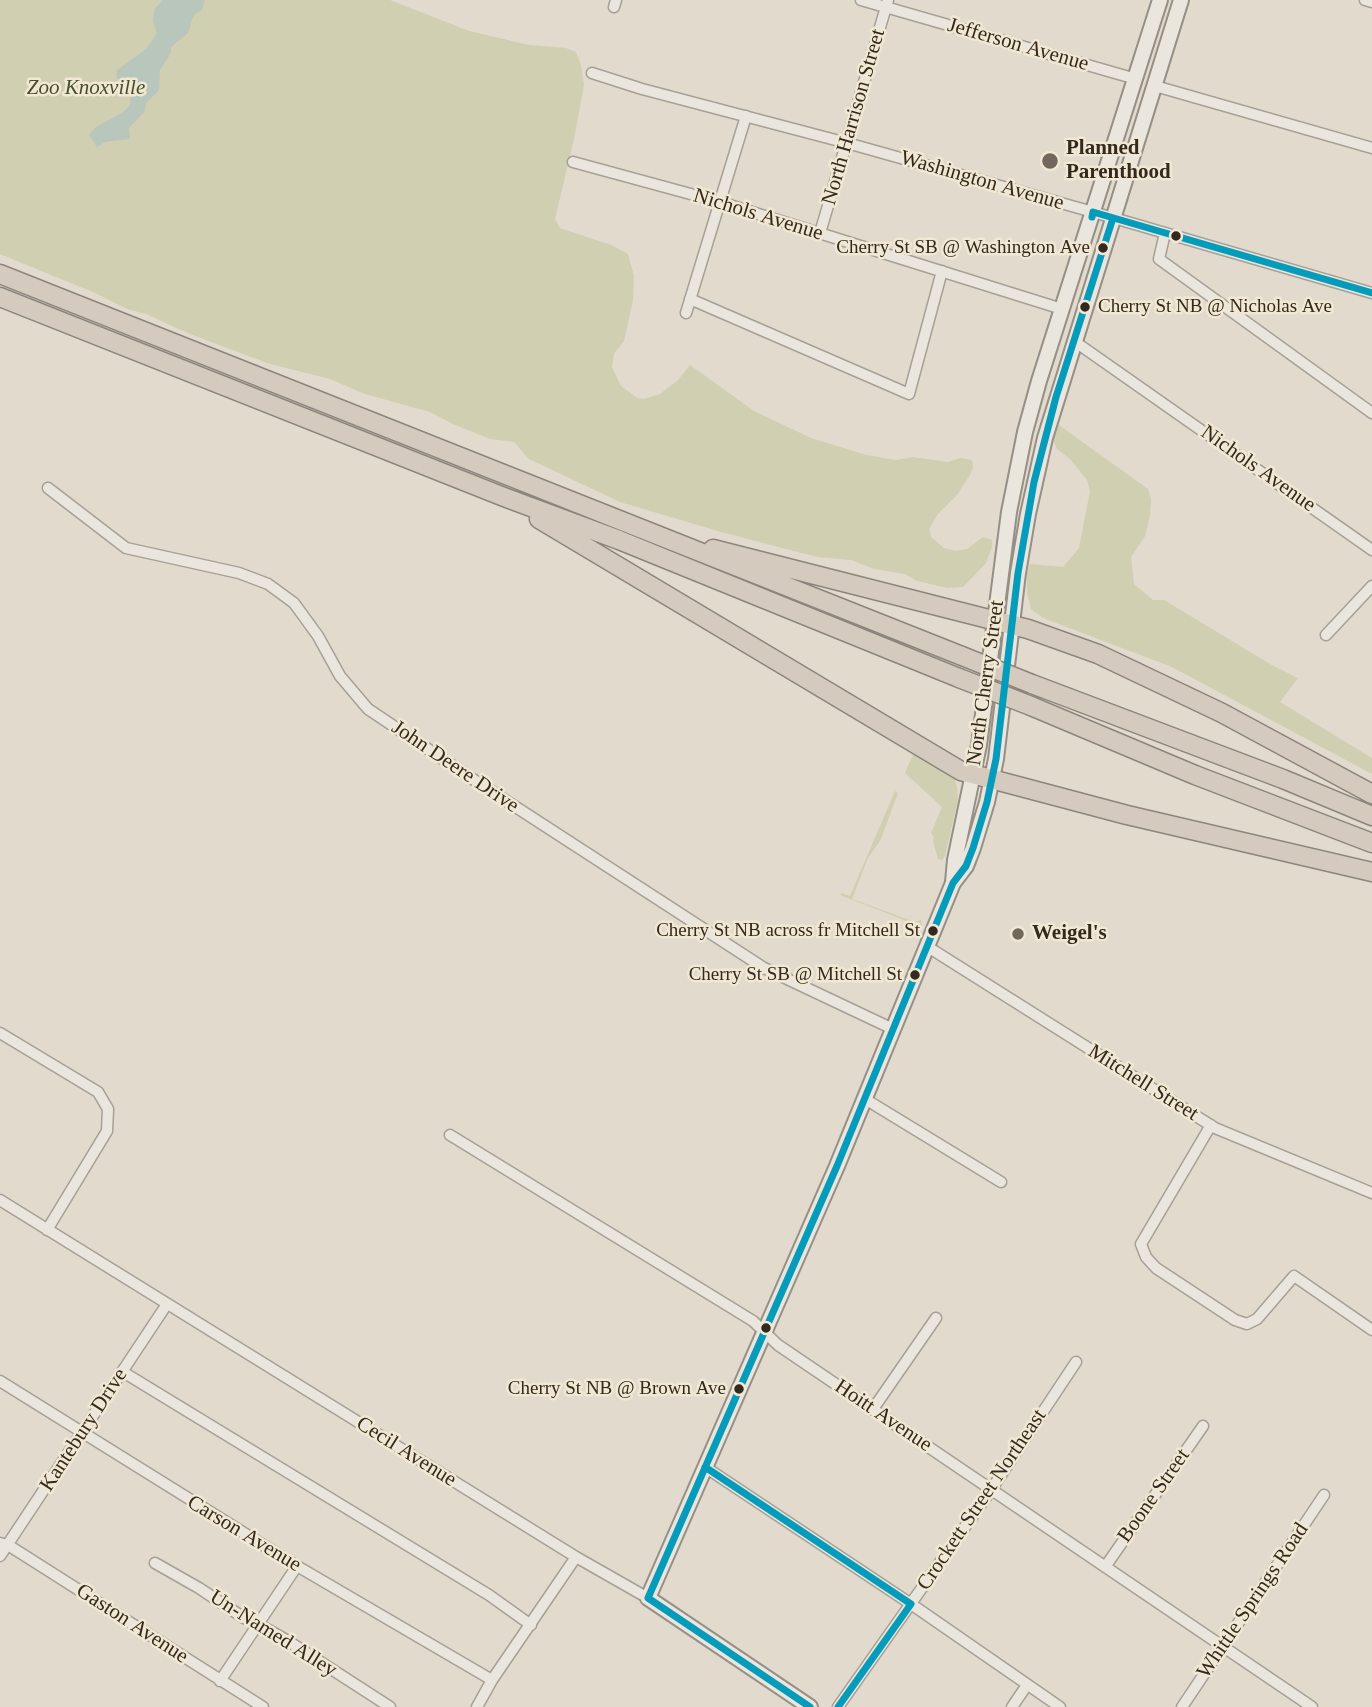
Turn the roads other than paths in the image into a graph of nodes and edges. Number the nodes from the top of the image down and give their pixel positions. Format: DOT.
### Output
graph roads {
  1 [pos="861,0"];
  2 [pos="1160,0"];
  3 [pos="1181,0"];
  4 [pos="1365,0"];
  5 [pos="1372,2"];
  6 [pos="887,4"];
  7 [pos="592,74"];
  8 [pos="1136,79"];
  9 [pos="1155,86"];
  10 [pos="746,116"];
  11 [pos="847,143"];
  12 [pos="1372,148"];
  13 [pos="573,162"];
  14 [pos="720,202"];
  15 [pos="1093,212"];
  16 [pos="1113,218"];
  17 [pos="820,233"];
  18 [pos="1165,233"];
  19 [pos="942,271"];
  20 [pos="0,274"];
  21 [pos="1372,293"];
  22 [pos="0,297"];
  23 [pos="690,299"];
  24 [pos="1062,309"];
  25 [pos="686,313"];
  26 [pos="1074,341"];
  27 [pos="1372,413"];
  28 [pos="48,488"];
  29 [pos="503,497"];
  30 [pos="650,534"];
  31 [pos="1372,550"];
  32 [pos="1372,586"];
  33 [pos="1003,623"];
  34 [pos="1326,635"];
  35 [pos="974,776"];
  36 [pos="991,780"];
  37 [pos="1372,794"];
  38 [pos="1372,816"];
  39 [pos="1372,843"];
  40 [pos="1372,872"];
  41 [pos="953,883"];
  42 [pos="928,947"];
  43 [pos="893,1029"];
  44 [pos="0,1033"];
  45 [pos="865,1099"];
  46 [pos="1211,1125"];
  47 [pos="450,1135"];
  48 [pos="1002,1182"];
  49 [pos="1372,1193"];
  50 [pos="0,1200"];
  51 [pos="47,1230"];
  52 [pos="167,1304"];
  53 [pos="936,1318"];
  54 [pos="1372,1329"];
  55 [pos="764,1331"];
  56 [pos="1076,1362"];
  57 [pos="123,1372"];
  58 [pos="0,1381"];
  59 [pos="873,1409"];
  60 [pos="1203,1426"];
  61 [pos="82,1434"];
  62 [pos="705,1467"];
  63 [pos="991,1490"];
  64 [pos="1324,1495"];
  65 [pos="4,1544"];
  66 [pos="0,1556"];
  67 [pos="576,1557"];
  68 [pos="155,1563"];
  69 [pos="297,1566"];
  70 [pos="1105,1567"];
  71 [pos="648,1598"];
  72 [pos="911,1604"];
  73 [pos="258,1624"];
  74 [pos="531,1625"];
  75 [pos="1223,1647"];
  76 [pos="492,1680"];
  77 [pos="220,1681"];
  78 [pos="1027,1685"];
  79 [pos="795,1703"];
  80 [pos="263,1707"];
  81 [pos="390,1707"];
  82 [pos="477,1707"];
  83 [pos="810,1707"];
  84 [pos="838,1707"];
  85 [pos="1012,1707"];
  86 [pos="1060,1707"];
  87 [pos="1182,1707"];
  88 [pos="1312,1707"];
  1 -- 6 [label="street, Jefferson Avenue"];
  2 -- 8 [label="main road, North Cherry Street"];
  3 -- 9 [label="main road, North Cherry Street"];
  4 -- 5 [label="street"];
  6 -- 8 [label="street, Jefferson Avenue"];
  6 -- 11 [label="street, North Harrison Street"];
  7 -- 10 [label="street, Washington Avenue"];
  8 -- 15 [label="main road, North Cherry Street"];
  9 -- 12 [label="street"];
  9 -- 16 [label="main road, North Cherry Street"];
  10 -- 11 [label="street, Washington Avenue"];
  10 -- 14 [label="street"];
  11 -- 15 [label="street, Washington Avenue"];
  11 -- 17 [label="street, North Harrison Street"];
  13 -- 14 [label="street, Nichols Avenue"];
  14 -- 17 [label="street, Nichols Avenue"];
  14 -- 23 [label="street"];
  15 -- 16 [label="street, Washington Avenue"];
  15 -- 24 [label="main road, North Cherry Street"];
  16 -- 18 [label="street, Washington Avenue"];
  16 -- 26 [label="main road, North Cherry Street"];
  17 -- 19 [label="street, Nichols Avenue"];
  18 -- 21 [label="street, Washington Avenue"];
  18 -- 27 [label="street"];
  19 -- 23 [label="street"];
  19 -- 24 [label="street, Nichols Avenue"];
  20 -- 30 [label="highway"];
  22 -- 29 [label="highway"];
  23 -- 25 [label="street"];
  24 -- 33 [label="main road, North Cherry Street"];
  26 -- 31 [label="street, Nichols Avenue"];
  26 -- 33 [label="main road, North Cherry Street"];
  28 -- 43 [label="street, John Deere Drive"];
  29 -- 35 [label="highway"];
  29 -- 39 [label="highway, bridge"];
  30 -- 33 [label="highway"];
  30 -- 38 [label="highway, bridge"];
  32 -- 34 [label="street"];
  33 -- 35 [label="main road, North Cherry Street"];
  33 -- 36 [label="main road, North Cherry Street"];
  33 -- 37 [label="highway"];
  35 -- 36 [label="highway"];
  35 -- 41 [label="main road, North Cherry Street"];
  36 -- 40 [label="highway"];
  36 -- 41 [label="main road, North Cherry Street"];
  41 -- 42 [label="main road, North Cherry Street"];
  42 -- 43 [label="main road, North Cherry Street"];
  42 -- 46 [label="street, Mitchell Street"];
  43 -- 45 [label="main road, North Cherry Street"];
  44 -- 51 [label="street"];
  45 -- 48 [label="street"];
  45 -- 55 [label="main road, North Cherry Street"];
  46 -- 49 [label="street, Mitchell Street"];
  46 -- 54 [label="street"];
  47 -- 55 [label="street, Hoitt Avenue"];
  50 -- 51 [label="street, Cecil Avenue"];
  51 -- 52 [label="street, Cecil Avenue"];
  52 -- 57 [label="street, Kantebury Drive"];
  52 -- 67 [label="street, Cecil Avenue"];
  53 -- 59 [label="street"];
  55 -- 59 [label="street, Hoitt Avenue"];
  55 -- 62 [label="main road, North Cherry Street"];
  56 -- 63 [label="street, Crockett Street Northeast"];
  57 -- 61 [label="street, Kantebury Drive"];
  57 -- 74 [label="street"];
  58 -- 61 [label="street, Carson Avenue"];
  59 -- 63 [label="street, Hoitt Avenue"];
  60 -- 70 [label="street, Boone Street"];
  61 -- 65 [label="street, Kantebury Drive"];
  61 -- 69 [label="street, Carson Avenue"];
  62 -- 71 [label="main road, North Cherry Street"];
  62 -- 72 [label="street"];
  63 -- 70 [label="street, Hoitt Avenue"];
  63 -- 72 [label="street, Crockett Street Northeast"];
  64 -- 75 [label="street, Whittle Springs Road"];
  65 -- 66 [label="street, Kantebury Drive"];
  65 -- 77 [label="street, Gaston Avenue"];
  67 -- 71 [label="street, Cecil Avenue"];
  67 -- 74 [label="street"];
  68 -- 73 [label="street, Un-Named Alley"];
  69 -- 73 [label="street"];
  69 -- 76 [label="street, Carson Avenue"];
  70 -- 75 [label="street, Hoitt Avenue"];
  71 -- 79 [label="main road, Cecil Avenue"];
  72 -- 78 [label="street"];
  72 -- 84 [label="street, Crockett Street Northeast"];
  73 -- 77 [label="street"];
  73 -- 81 [label="street, Un-Named Alley"];
  74 -- 76 [label="street"];
  75 -- 87 [label="street, Whittle Springs Road"];
  75 -- 88 [label="street, Hoitt Avenue"];
  76 -- 82 [label="street"];
  77 -- 80 [label="street, Gaston Avenue"];
  78 -- 85 [label="street"];
  78 -- 86 [label="street"];
  79 -- 83 [label="main road, Cecil Avenue"];
}
